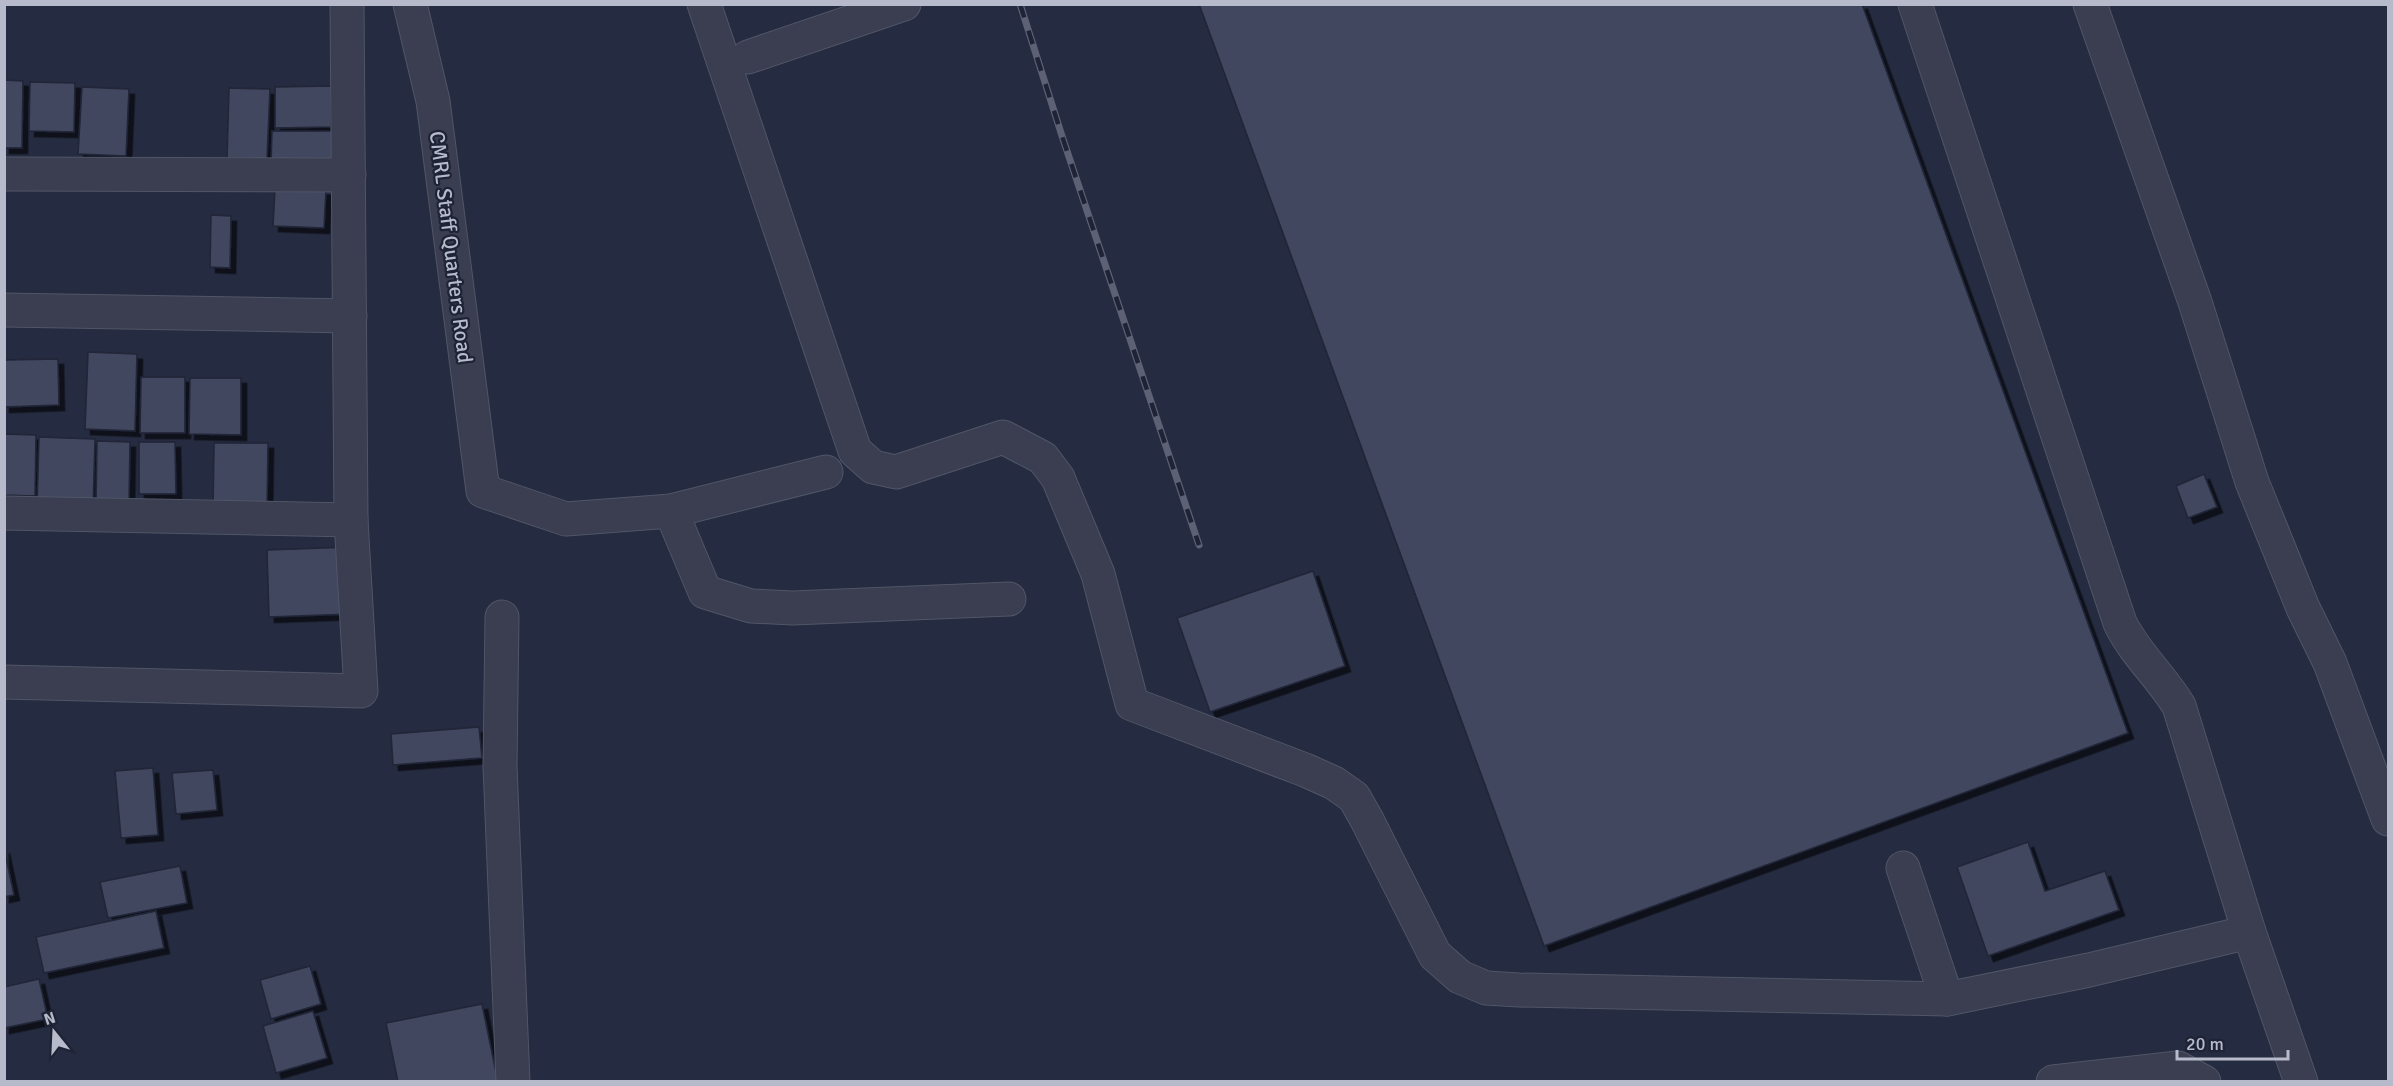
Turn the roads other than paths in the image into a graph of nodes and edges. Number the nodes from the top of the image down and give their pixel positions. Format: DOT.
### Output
graph roads {
  1 [pos="347,4"];
  2 [pos="410,4"];
  3 [pos="704,4"];
  4 [pos="904,4"];
  5 [pos="1915,4"];
  6 [pos="2090,4"];
  7 [pos="748,57"];
  8 [pos="4,174"];
  9 [pos="349,175"];
  10 [pos="4,310"];
  11 [pos="350,316"];
  12 [pos="826,472"];
  13 [pos="671,510"];
  14 [pos="4,513"];
  15 [pos="351,520"];
  16 [pos="1009,599"];
  17 [pos="502,617"];
  18 [pos="4,682"];
  19 [pos="2388,819"];
  20 [pos="1903,868"];
  21 [pos="2249,932"];
  22 [pos="1947,999"];
  23 [pos="513,1082"];
  24 [pos="2053,1082"];
  25 [pos="2204,1082"];
  26 [pos="2301,1082"];
  1 -- 9 [label="street"];
  2 -- 13 [label="street, CMRL Staff Quarters Road"];
  3 -- 22 [label="street"];
  4 -- 7 [label="street"];
  5 -- 21 [label="street"];
  6 -- 19 [label="street"];
  8 -- 9 [label="street"];
  9 -- 11 [label="street"];
  10 -- 11 [label="street"];
  11 -- 15 [label="street"];
  12 -- 13 [label="street"];
  13 -- 16 [label="street"];
  14 -- 15 [label="street"];
  15 -- 18 [label="street"];
  17 -- 23 [label="street"];
  20 -- 22 [label="street"];
  21 -- 22 [label="street"];
  21 -- 26 [label="street"];
  24 -- 25 [label="street"];
}
